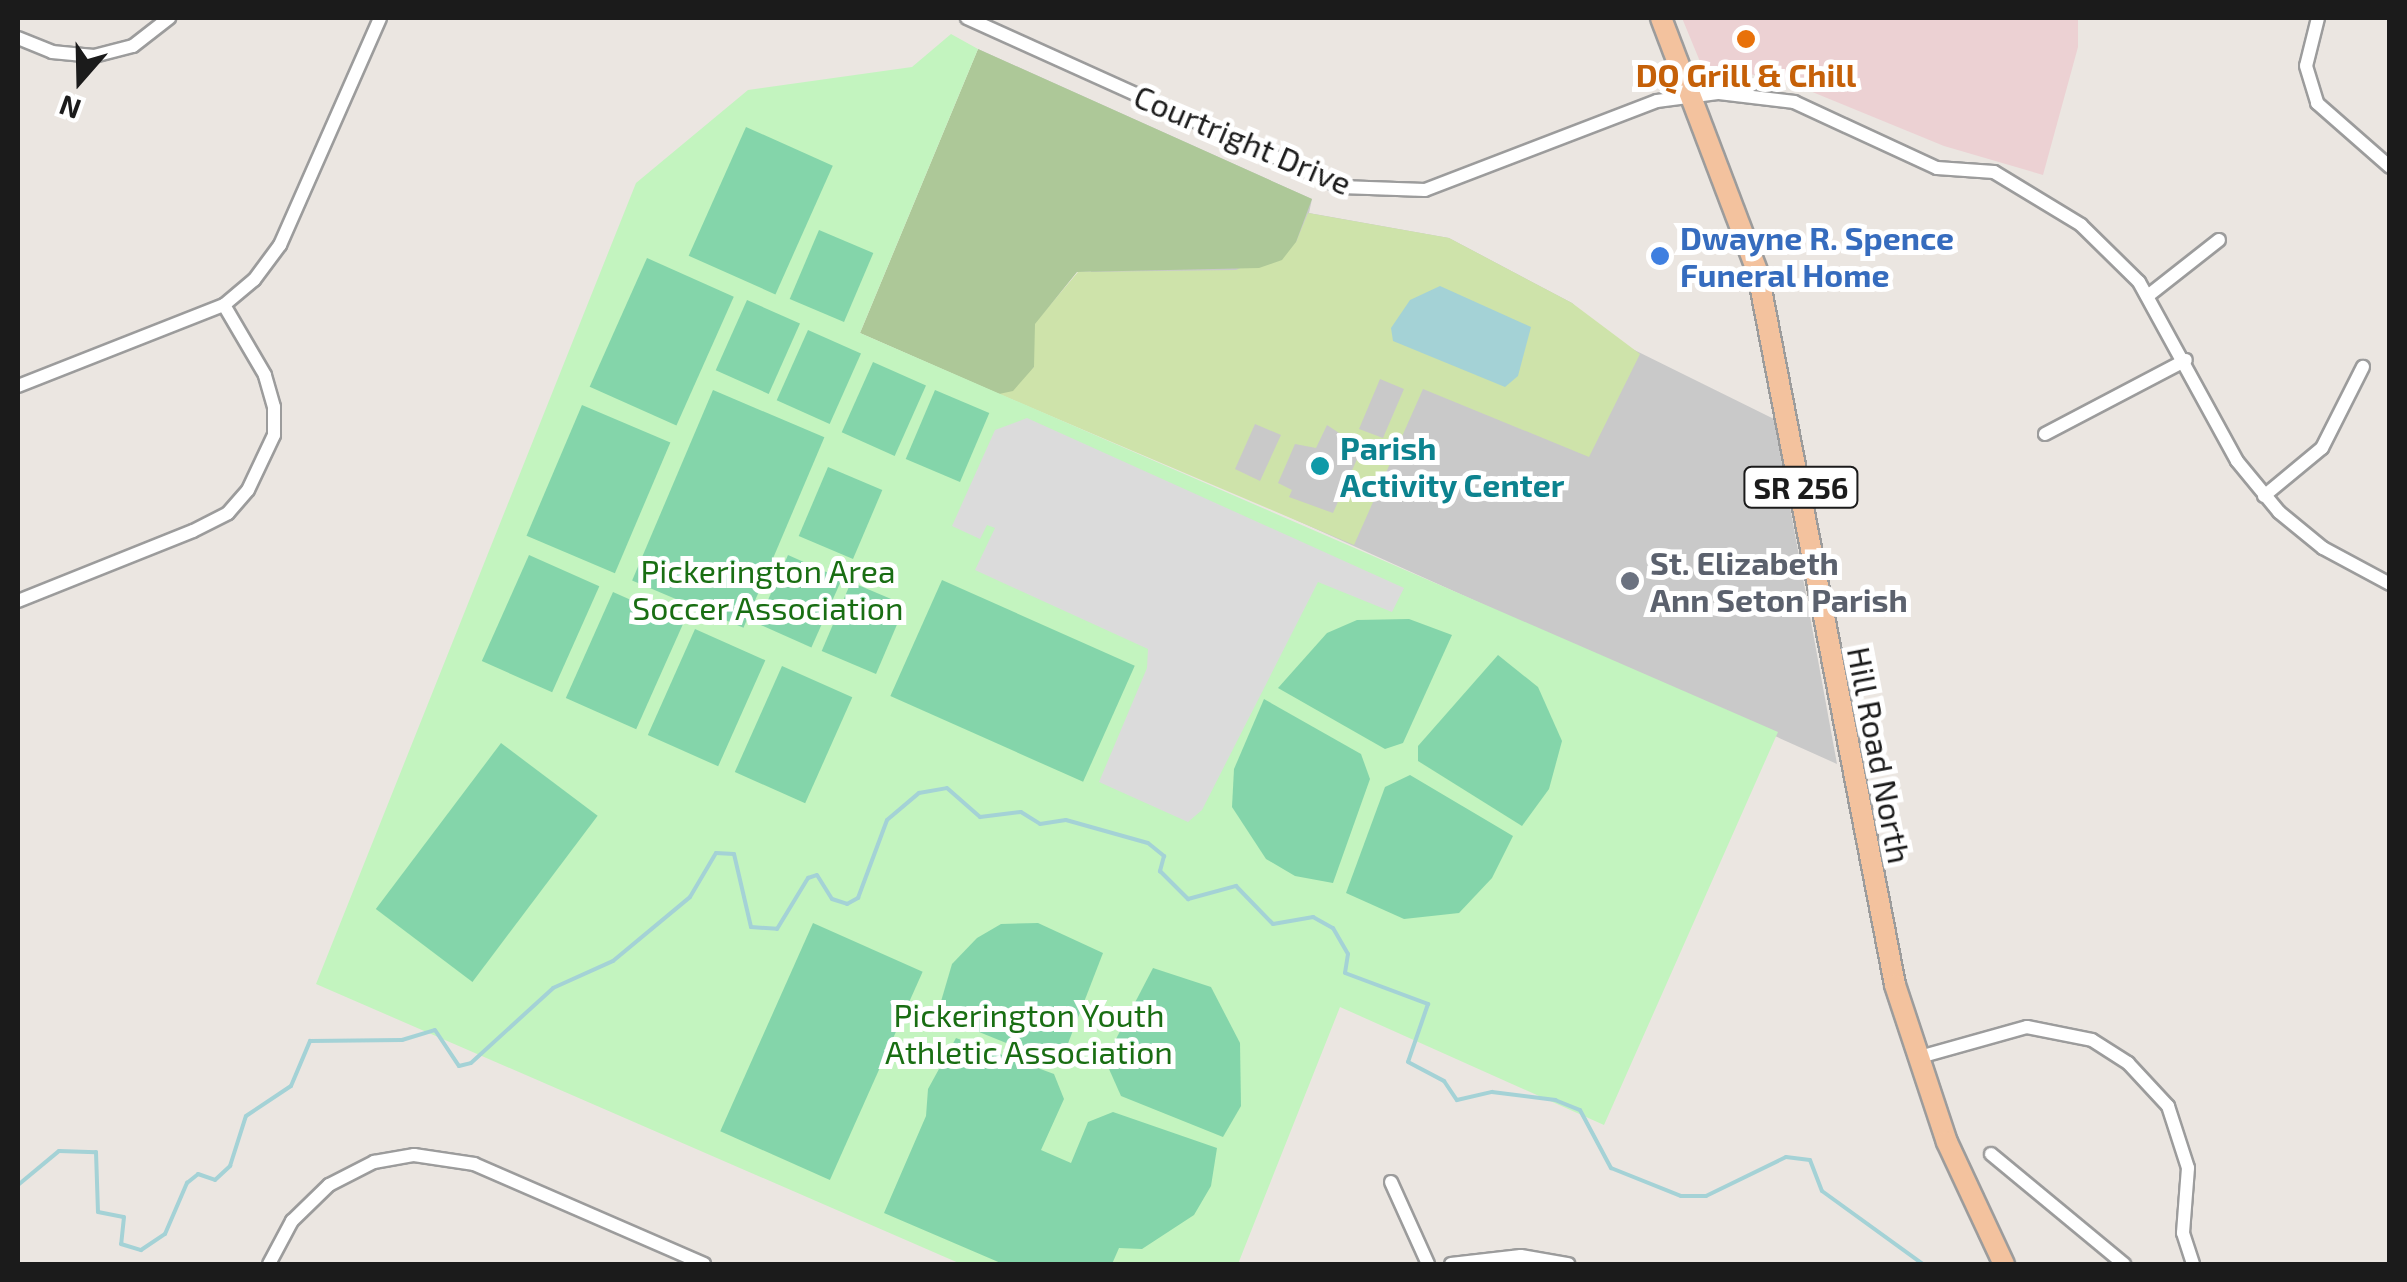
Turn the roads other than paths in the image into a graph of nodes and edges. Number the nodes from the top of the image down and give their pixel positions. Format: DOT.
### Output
graph roads {
  1 [pos="169,18"];
  2 [pos="380,18"];
  3 [pos="967,18"];
  4 [pos="1661,18"];
  5 [pos="2318,18"];
  6 [pos="18,38"];
  7 [pos="1693,95"];
  8 [pos="2390,167"];
  9 [pos="2219,240"];
  10 [pos="2149,295"];
  11 [pos="224,305"];
  12 [pos="2186,360"];
  13 [pos="2363,367"];
  14 [pos="18,386"];
  15 [pos="2044,434"];
  16 [pos="2264,496"];
  17 [pos="2390,584"];
  18 [pos="18,600"];
  19 [pos="1916,1058"];
  20 [pos="1992,1154"];
  21 [pos="1390,1182"];
  22 [pos="270,1264"];
  23 [pos="704,1264"];
  24 [pos="1428,1264"];
  25 [pos="1451,1264"];
  26 [pos="1568,1264"];
  27 [pos="2004,1264"];
  28 [pos="2124,1264"];
  29 [pos="2193,1264"];
  1 -- 6 [label="street"];
  2 -- 11 [label="street"];
  3 -- 7 [label="street, Courtright Drive"];
  4 -- 7 [label="main road, Hill Road North / SR 256"];
  5 -- 8 [label="street"];
  7 -- 10 [label="street, Courtright Drive"];
  7 -- 19 [label="main road, Hill Road North / SR 256"];
  9 -- 10 [label="street"];
  10 -- 12 [label="street, Courtright Drive"];
  11 -- 14 [label="street"];
  11 -- 18 [label="street"];
  12 -- 15 [label="street"];
  12 -- 16 [label="street, Courtright Drive"];
  13 -- 16 [label="street"];
  16 -- 17 [label="street, Courtright Drive"];
  19 -- 27 [label="main road, Hill Road North / SR 256"];
  19 -- 29 [label="street"];
  20 -- 28 [label="street"];
  21 -- 24 [label="street"];
  22 -- 23 [label="street"];
  25 -- 26 [label="street"];
}
